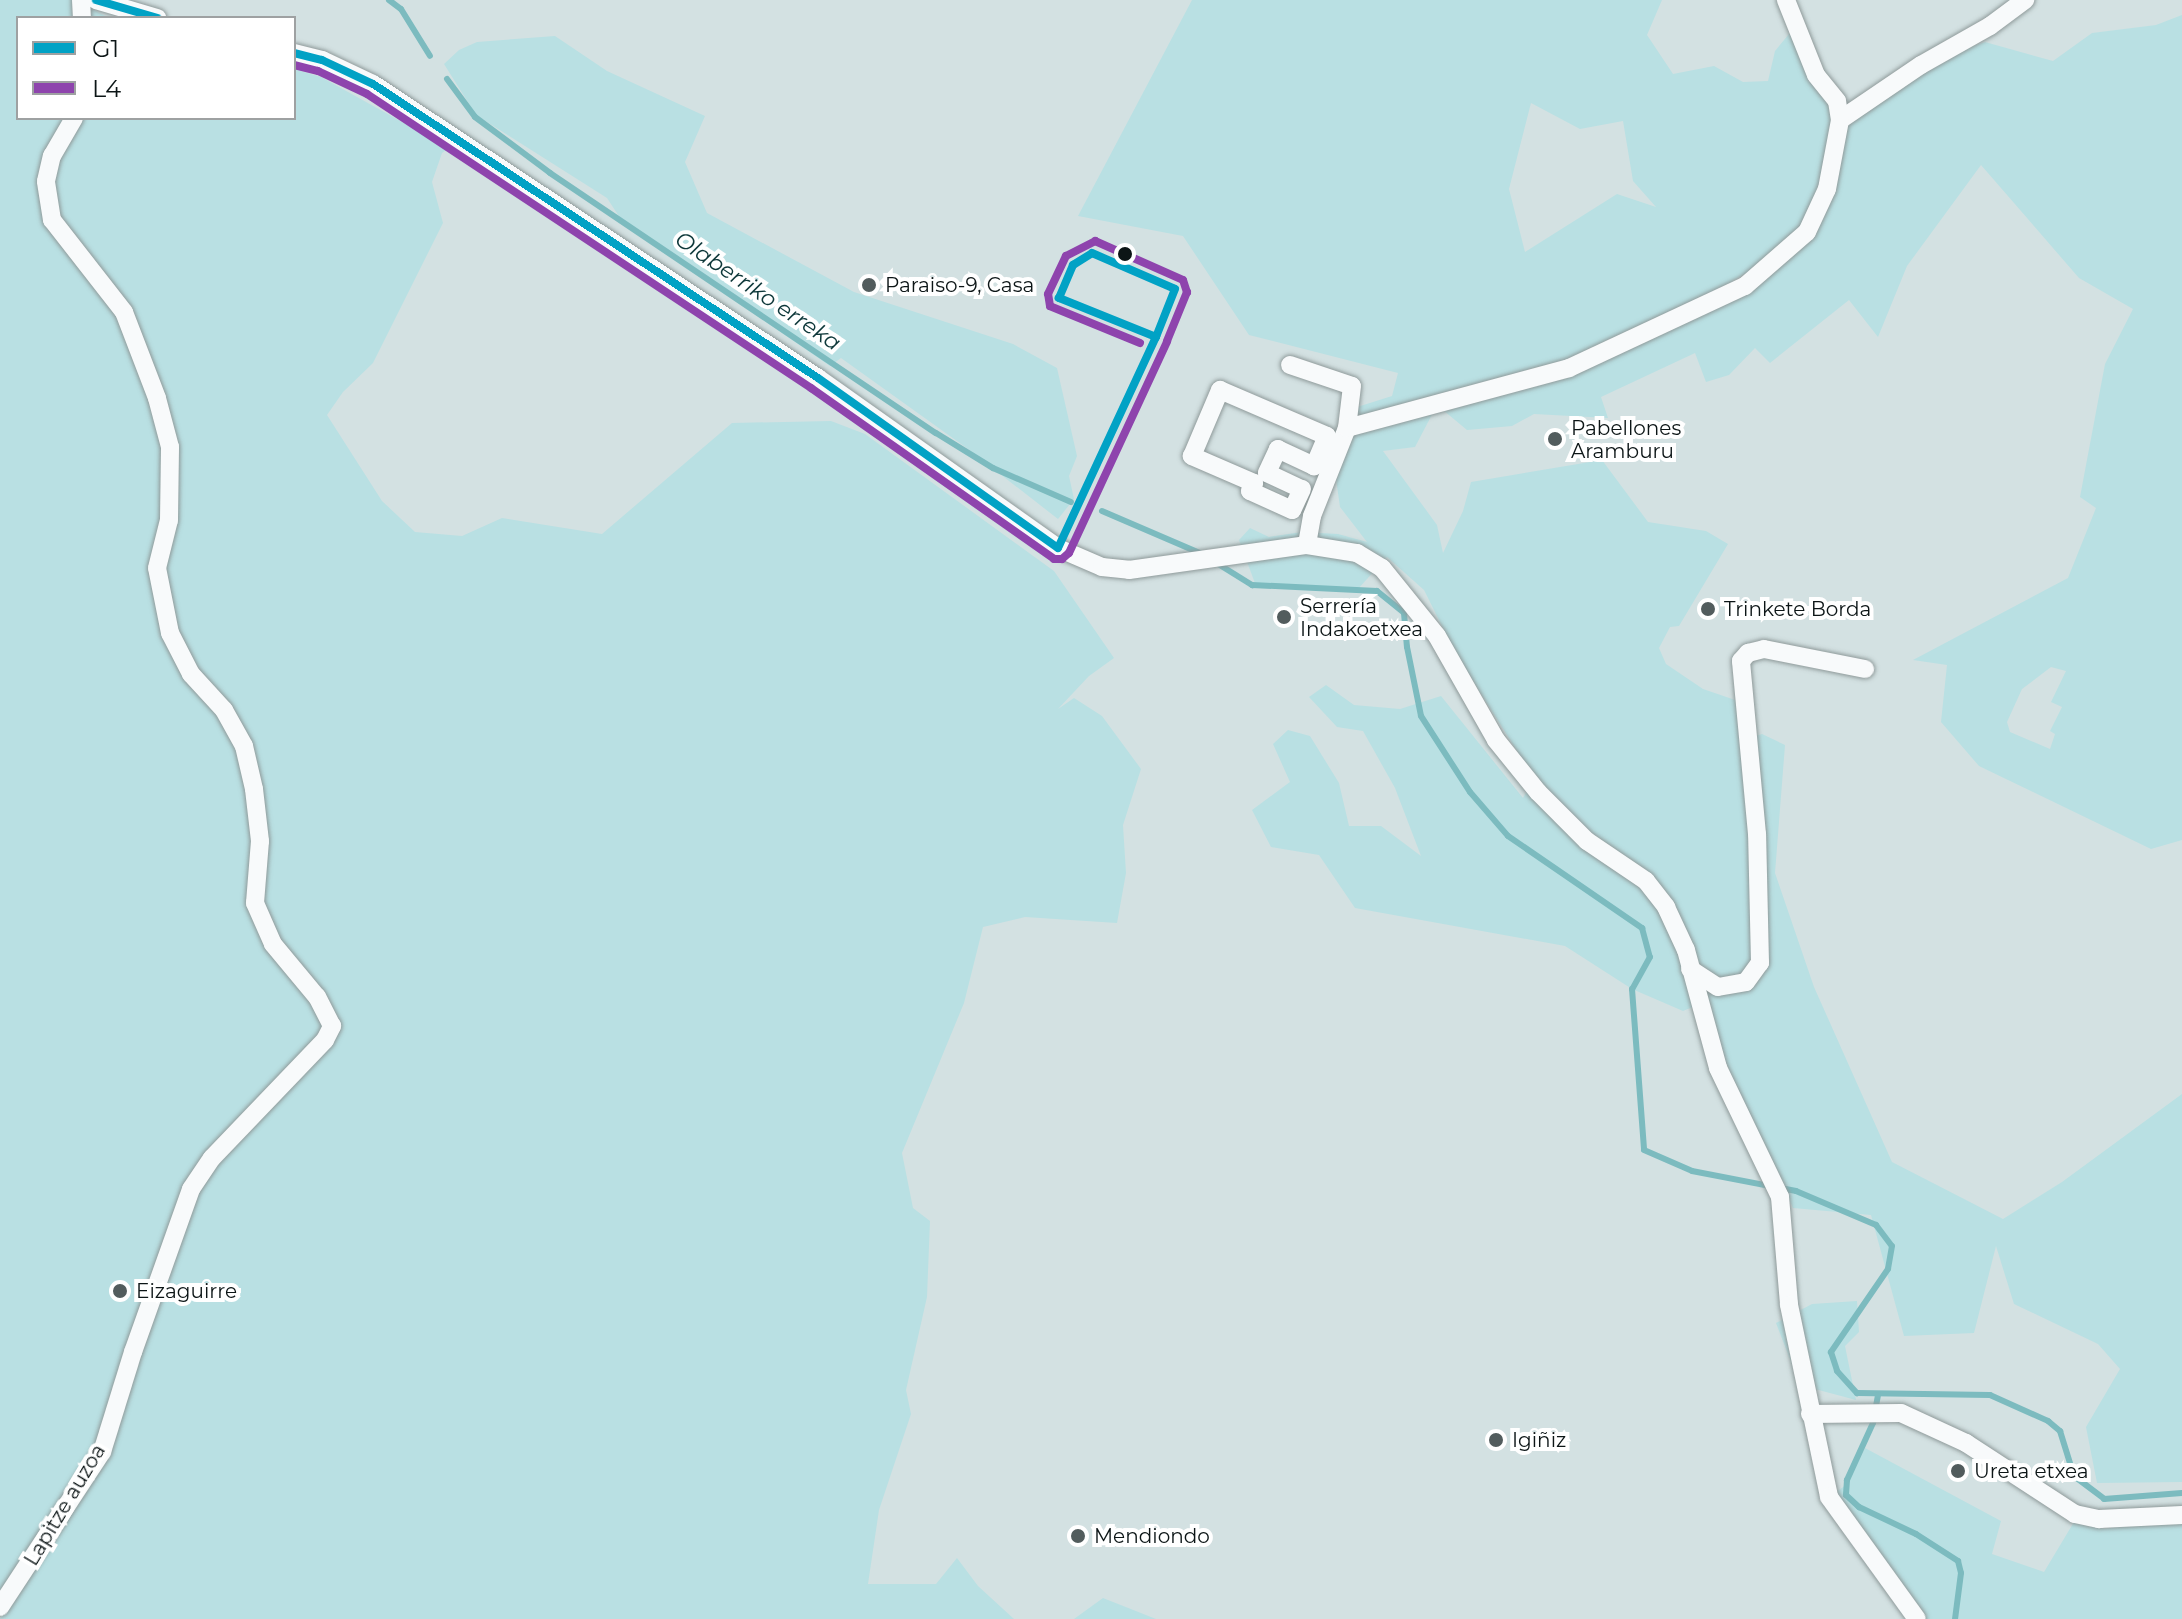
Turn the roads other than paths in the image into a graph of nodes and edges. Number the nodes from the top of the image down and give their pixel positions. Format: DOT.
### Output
graph roads {
  1 [pos="96,0"];
  2 [pos="1786,0"];
  3 [pos="2025,0"];
  4 [pos="150,16"];
  5 [pos="296,54"];
  6 [pos="73,120"];
  7 [pos="1840,120"];
  8 [pos="1290,365"];
  9 [pos="1220,390"];
  10 [pos="1347,428"];
  11 [pos="1307,545"];
  12 [pos="1865,669"];
  13 [pos="1690,969"];
  14 [pos="1810,1414"];
  15 [pos="2182,1515"];
  16 [pos="0,1607"];
  17 [pos="1917,1619"];
  1 -- 4 [label="street"];
  2 -- 7 [label="street"];
  3 -- 7 [label="street"];
  5 -- 11 [label="street"];
  6 -- 16 [label="street, Lapitze auzoa"];
  7 -- 10 [label="street"];
  8 -- 10 [label="street"];
  9 -- 9 [label="street"];
  10 -- 11 [label="street"];
  11 -- 13 [label="street"];
  12 -- 13 [label="street"];
  13 -- 14 [label="street"];
  14 -- 15 [label="street"];
  14 -- 17 [label="street"];
}
